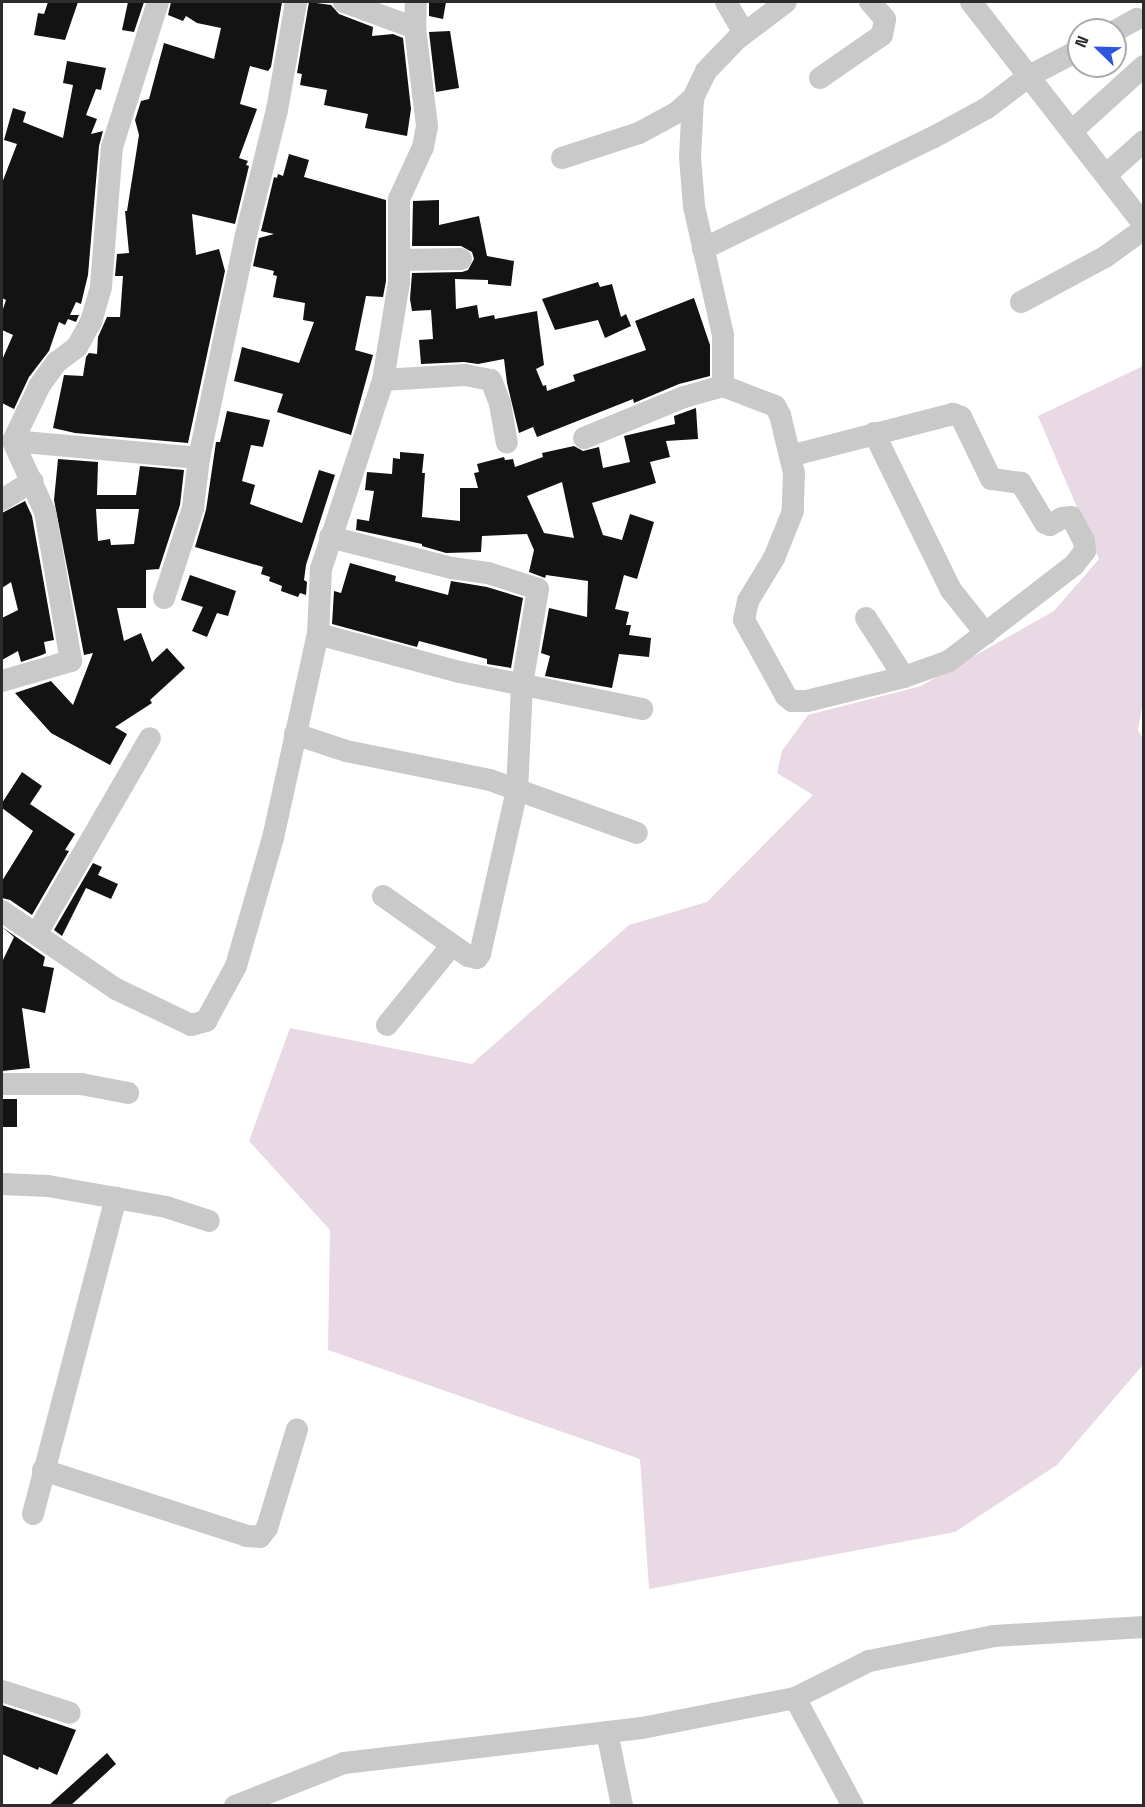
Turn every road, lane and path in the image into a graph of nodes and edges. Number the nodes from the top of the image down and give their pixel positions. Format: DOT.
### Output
graph roads {
  1 [pos="158,2"];
  2 [pos="296,2"];
  3 [pos="344,2"];
  4 [pos="416,2"];
  5 [pos="726,2"];
  6 [pos="786,2"];
  7 [pos="870,2"];
  8 [pos="971,2"];
  9 [pos="1137,19"];
  10 [pos="1127,24"];
  11 [pos="415,28"];
  12 [pos="744,33"];
  13 [pos="1067,56"];
  14 [pos="1143,66"];
  15 [pos="1029,76"];
  16 [pos="820,78"];
  17 [pos="693,98"];
  18 [pos="1072,131"];
  19 [pos="1143,141"];
  20 [pos="562,158"];
  21 [pos="1106,176"];
  22 [pos="1143,227"];
  23 [pos="703,249"];
  24 [pos="399,260"];
  25 [pos="461,260"];
  26 [pos="1021,303"];
  27 [pos="383,380"];
  28 [pos="723,386"];
  29 [pos="874,433"];
  30 [pos="584,438"];
  31 [pos="13,441"];
  32 [pos="507,442"];
  33 [pos="790,456"];
  34 [pos="199,458"];
  35 [pos="33,481"];
  36 [pos="2,500"];
  37 [pos="330,537"];
  38 [pos="164,598"];
  39 [pos="866,618"];
  40 [pos="318,634"];
  41 [pos="986,634"];
  42 [pos="904,677"];
  43 [pos="2,681"];
  44 [pos="522,685"];
  45 [pos="642,709"];
  46 [pos="295,735"];
  47 [pos="150,738"];
  48 [pos="517,790"];
  49 [pos="637,833"];
  50 [pos="383,896"];
  51 [pos="2,911"];
  52 [pos="37,933"];
  53 [pos="452,945"];
  54 [pos="387,1025"];
  55 [pos="2,1084"];
  56 [pos="128,1093"];
  57 [pos="2,1184"];
  58 [pos="116,1198"];
  59 [pos="208,1221"];
  60 [pos="297,1430"];
  61 [pos="43,1470"];
  62 [pos="33,1514"];
  63 [pos="1143,1627"];
  64 [pos="2,1691"];
  65 [pos="795,1698"];
  66 [pos="70,1713"];
  67 [pos="607,1732"];
  68 [pos="235,1806"];
  69 [pos="622,1806"];
  70 [pos="853,1806"];
  1 -- 31 [label="street"];
  2 -- 34 [label="street"];
  3 -- 11 [label="street"];
  4 -- 11 [label="street"];
  5 -- 12 [label="street"];
  6 -- 12 [label="street"];
  7 -- 16 [label="street"];
  8 -- 15 [label="street"];
  9 -- 10 [label="street"];
  11 -- 24 [label="street"];
  12 -- 17 [label="street"];
  13 -- 15 [label="street"];
  14 -- 18 [label="street"];
  15 -- 18 [label="street"];
  15 -- 23 [label="street"];
  17 -- 20 [label="street"];
  17 -- 23 [label="street"];
  18 -- 21 [label="street"];
  19 -- 21 [label="street"];
  21 -- 22 [label="street"];
  22 -- 26 [label="street"];
  23 -- 28 [label="street"];
  24 -- 25 [label="street"];
  24 -- 27 [label="street"];
  27 -- 32 [label="street"];
  27 -- 37 [label="street"];
  28 -- 30 [label="street"];
  28 -- 33 [label="street"];
  29 -- 33 [label="street"];
  29 -- 41 [label="street"];
  29 -- 41 [label="street"];
  31 -- 34 [label="street"];
  31 -- 35 [label="street"];
  33 -- 42 [label="street"];
  34 -- 38 [label="street"];
  35 -- 36 [label="street"];
  35 -- 43 [label="street"];
  37 -- 40 [label="street"];
  37 -- 44 [label="street"];
  39 -- 42 [label="street"];
  40 -- 44 [label="street"];
  40 -- 46 [label="street"];
  41 -- 42 [label="street"];
  44 -- 45 [label="street"];
  44 -- 48 [label="street"];
  46 -- 48 [label="street"];
  46 -- 52 [label="street"];
  47 -- 52 [label="street"];
  48 -- 49 [label="street"];
  48 -- 53 [label="street"];
  50 -- 53 [label="street"];
  51 -- 52 [label="street"];
  53 -- 54 [label="street"];
  55 -- 56 [label="street"];
  57 -- 58 [label="street"];
  58 -- 59 [label="street"];
  58 -- 61 [label="street"];
  60 -- 61 [label="street"];
  61 -- 62 [label="street"];
  63 -- 65 [label="street"];
  64 -- 66 [label="street"];
  65 -- 67 [label="street"];
  65 -- 70 [label="street"];
  67 -- 68 [label="street"];
  67 -- 69 [label="street"];
}
